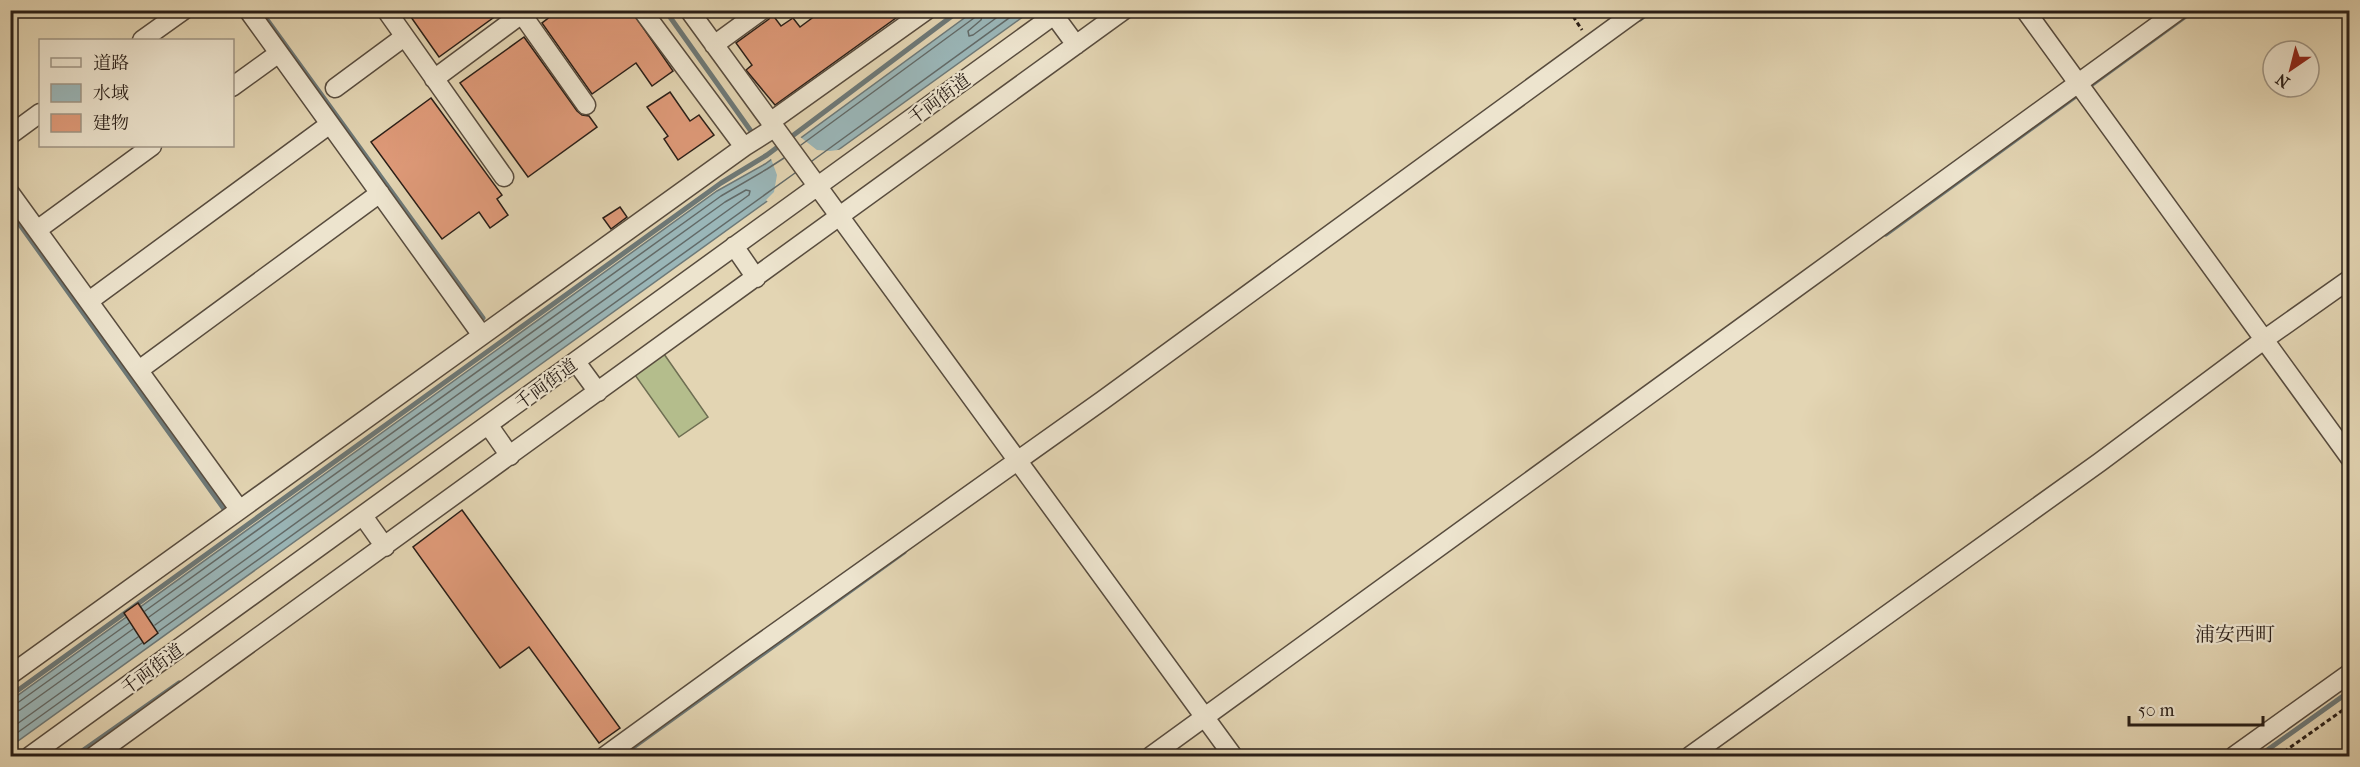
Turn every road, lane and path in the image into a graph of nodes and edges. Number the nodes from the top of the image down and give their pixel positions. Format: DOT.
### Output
graph roads {
  1 [pos="184,10"];
  2 [pos="248,10"];
  3 [pos="386,10"];
  4 [pos="642,10"];
  5 [pos="689,10"];
  6 [pos="762,10"];
  7 [pos="927,10"];
  8 [pos="1124,10"];
  9 [pos="1569,10"];
  10 [pos="1638,10"];
  11 [pos="2025,10"];
  12 [pos="2179,10"];
  13 [pos="522,12"];
  14 [pos="1058,13"];
  15 [pos="404,37"];
  16 [pos="143,39"];
  17 [pos="1072,40"];
  18 [pos="1592,43"];
  19 [pos="714,45"];
  20 [pos="279,53"];
  21 [pos="434,79"];
  22 [pos="234,86"];
  23 [pos="335,88"];
  24 [pos="2082,89"];
  25 [pos="586,105"];
  26 [pos="39,114"];
  27 [pos="330,124"];
  28 [pos="776,130"];
  29 [pos="10,135"];
  30 [pos="151,147"];
  31 [pos="744,147"];
  32 [pos="504,177"];
  33 [pos="813,180"];
  34 [pos="10,193"];
  35 [pos="380,194"];
  36 [pos="840,215"];
  37 [pos="37,230"];
  38 [pos="734,246"];
  39 [pos="756,278"];
  40 [pos="2349,279"];
  41 [pos="89,301"];
  42 [pos="481,334"];
  43 [pos="2265,339"];
  44 [pos="576,362"];
  45 [pos="139,370"];
  46 [pos="598,392"];
  47 [pos="489,426"];
  48 [pos="507,451"];
  49 [pos="2349,458"];
  50 [pos="1022,465"];
  51 [pos="239,509"];
  52 [pos="363,516"];
  53 [pos="381,541"];
  54 [pos="2349,673"];
  55 [pos="10,675"];
  56 [pos="2349,705"];
  57 [pos="1205,717"];
  58 [pos="30,756"];
  59 [pos="94,756"];
  60 [pos="605,756"];
  61 [pos="1150,756"];
  62 [pos="1233,756"];
  63 [pos="1690,756"];
  64 [pos="2234,756"];
  65 [pos="2278,756"];
  1 -- 16 [label="street"];
  2 -- 20 [label="street"];
  3 -- 15 [label="street"];
  4 -- 31 [label="street"];
  5 -- 19 [label="street"];
  6 -- 19 [label="street"];
  7 -- 28 [label="street"];
  8 -- 17 [label="street"];
  9 -- 18 [label="path"];
  10 -- 18 [label="street"];
  11 -- 24 [label="street"];
  12 -- 24 [label="street"];
  13 -- 21 [label="street"];
  13 -- 25 [label="street"];
  14 -- 17 [label="street"];
  14 -- 33 [label="street, 千両街道"];
  15 -- 21 [label="street"];
  15 -- 23 [label="street"];
  17 -- 36 [label="street"];
  18 -- 50 [label="street"];
  19 -- 28 [label="street"];
  20 -- 22 [label="street"];
  20 -- 27 [label="street"];
  21 -- 32 [label="street"];
  24 -- 43 [label="street"];
  24 -- 57 [label="street"];
  26 -- 29 [label="street"];
  27 -- 35 [label="street"];
  27 -- 41 [label="street"];
  28 -- 31 [label="street"];
  28 -- 33 [label="street"];
  30 -- 37 [label="street"];
  31 -- 42 [label="street"];
  33 -- 36 [label="street"];
  33 -- 38 [label="street, 千両街道"];
  34 -- 37 [label="street"];
  35 -- 42 [label="street"];
  35 -- 45 [label="street"];
  36 -- 39 [label="street"];
  36 -- 50 [label="street"];
  37 -- 41 [label="street"];
  38 -- 39 [label="street"];
  38 -- 44 [label="street, 千両街道"];
  39 -- 46 [label="street"];
  40 -- 43 [label="street"];
  41 -- 45 [label="street"];
  42 -- 51 [label="street"];
  43 -- 49 [label="street"];
  43 -- 63 [label="street"];
  44 -- 46 [label="street"];
  44 -- 47 [label="street, 千両街道"];
  45 -- 51 [label="street"];
  46 -- 48 [label="street"];
  47 -- 48 [label="street"];
  47 -- 52 [label="street, 千両街道"];
  48 -- 53 [label="street"];
  50 -- 57 [label="street"];
  50 -- 60 [label="street"];
  51 -- 55 [label="street"];
  52 -- 53 [label="street"];
  52 -- 58 [label="street, 千両街道"];
  53 -- 59 [label="street"];
  54 -- 64 [label="street"];
  56 -- 65 [label="path"];
  57 -- 61 [label="street"];
  57 -- 62 [label="street"];
}
